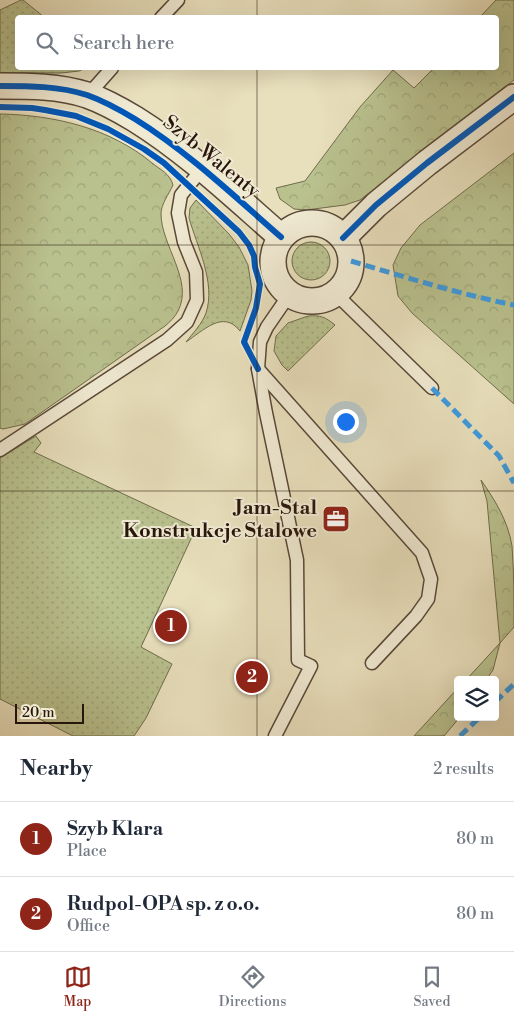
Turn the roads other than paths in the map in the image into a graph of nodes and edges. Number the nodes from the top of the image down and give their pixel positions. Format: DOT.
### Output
graph roads {
  1 [pos="178,0"];
  2 [pos="164,15"];
  3 [pos="110,70"];
  4 [pos="0,86"];
  5 [pos="88,95"];
  6 [pos="514,96"];
  7 [pos="202,168"];
  8 [pos="281,237"];
  9 [pos="343,238"];
  10 [pos="336,294"];
  11 [pos="289,295"];
  12 [pos="258,369"];
  13 [pos="432,388"];
  14 [pos="0,450"];
  15 [pos="372,663"];
  16 [pos="275,736"];
  1 -- 2 [label="lane"];
  3 -- 5 [label="lane"];
  4 -- 5 [label="street, Szyb Walenty"];
  5 -- 7 [label="street, Szyb Walenty"];
  6 -- 9 [label="street"];
  7 -- 8 [label="street, Szyb Walenty"];
  7 -- 14 [label="lane"];
  8 -- 9 [label="street"];
  8 -- 11 [label="street"];
  9 -- 10 [label="street"];
  10 -- 11 [label="street"];
  10 -- 13 [label="lane"];
  11 -- 12 [label="lane"];
  12 -- 15 [label="lane"];
  12 -- 16 [label="lane"];
}
